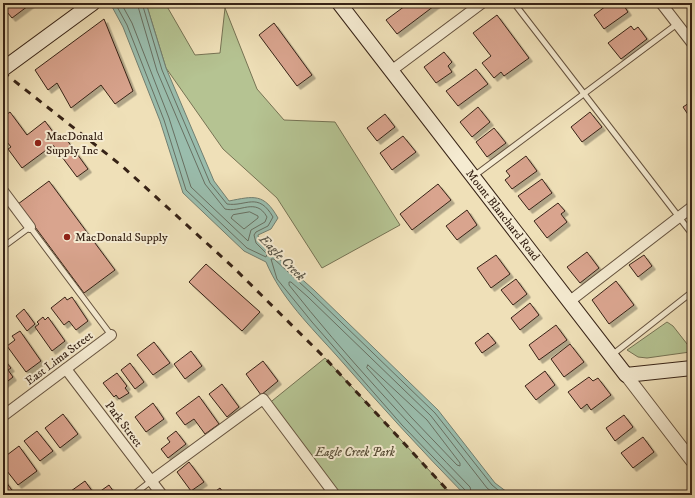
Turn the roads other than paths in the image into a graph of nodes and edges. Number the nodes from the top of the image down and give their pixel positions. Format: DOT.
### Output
graph roads {
  1 [pos="339,3"];
  2 [pos="482,3"];
  3 [pos="514,3"];
  4 [pos="661,3"];
  5 [pos="89,6"];
  6 [pos="677,24"];
  7 [pos="692,43"];
  8 [pos="3,69"];
  9 [pos="391,71"];
  10 [pos="585,93"];
  11 [pos="473,176"];
  12 [pos="3,191"];
  13 [pos="692,207"];
  14 [pos="679,217"];
  15 [pos="30,227"];
  16 [pos="692,234"];
  17 [pos="3,247"];
  18 [pos="692,292"];
  19 [pos="570,301"];
  20 [pos="111,335"];
  21 [pos="611,356"];
  22 [pos="692,368"];
  23 [pos="66,369"];
  24 [pos="626,375"];
  25 [pos="4,414"];
  26 [pos="688,446"];
  27 [pos="692,461"];
  28 [pos="151,481"];
  29 [pos="132,495"];
  30 [pos="162,495"];
  31 [pos="335,495"];
  1 -- 9 [label="main road, Mount Blanchard Road"];
  2 -- 9 [label="street"];
  3 -- 10 [label="lane"];
  4 -- 6 [label="street"];
  5 -- 8 [label="main road"];
  6 -- 7 [label="street"];
  6 -- 10 [label="lane"];
  9 -- 11 [label="main road, Mount Blanchard Road"];
  10 -- 11 [label="lane"];
  10 -- 14 [label="lane"];
  11 -- 19 [label="main road, Mount Blanchard Road"];
  12 -- 15 [label="street"];
  13 -- 14 [label="street"];
  14 -- 16 [label="lane"];
  14 -- 19 [label="street"];
  15 -- 17 [label="lane"];
  15 -- 20 [label="lane"];
  18 -- 21 [label="lane"];
  19 -- 21 [label="main road, Mount Blanchard Road"];
  20 -- 23 [label="street, East Lima Street"];
  21 -- 24 [label="main road, Mount Blanchard Road"];
  22 -- 24 [label="main road"];
  23 -- 25 [label="street, East Lima Street"];
  23 -- 28 [label="street, Park Street"];
  24 -- 26 [label="street"];
  26 -- 27 [label="street"];
  28 -- 29 [label="lane"];
  28 -- 30 [label="street, Park Street"];
  28 -- 31 [label="street"];
}
